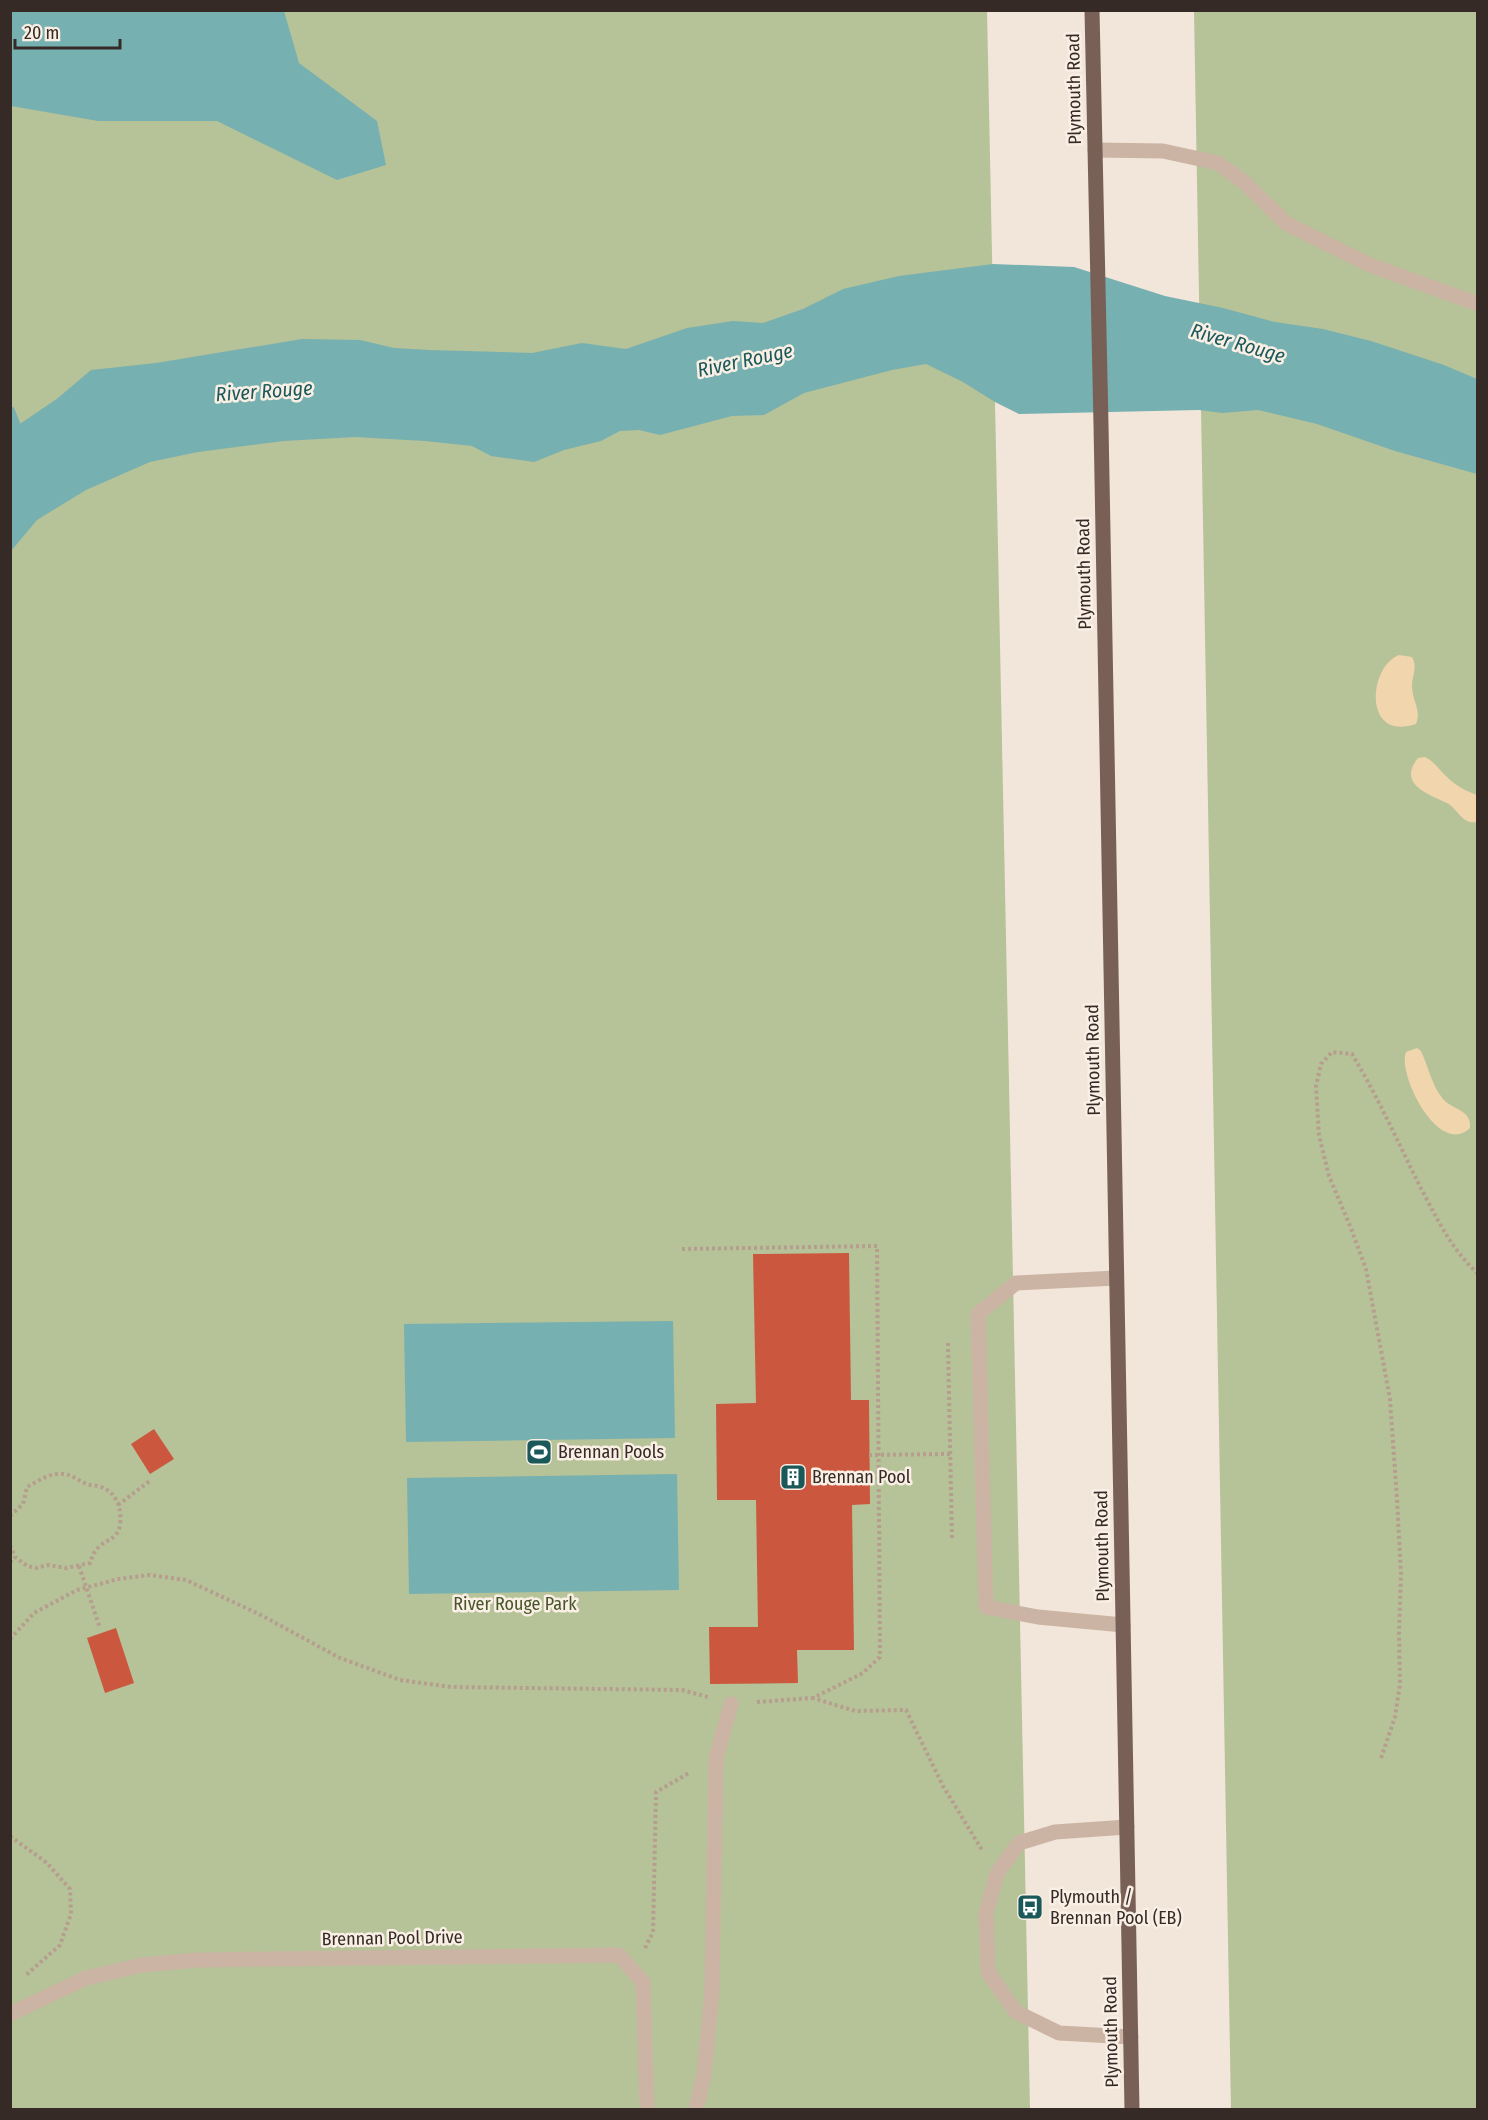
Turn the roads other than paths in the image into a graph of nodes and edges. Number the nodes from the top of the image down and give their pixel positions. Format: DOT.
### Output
graph roads {
  1 [pos="1092,10"];
  2 [pos="1095,150"];
  3 [pos="1478,304"];
  4 [pos="1116,1278"];
  5 [pos="1123,1625"];
  6 [pos="731,1704"];
  7 [pos="1127,1827"];
  8 [pos="10,2014"];
  9 [pos="1131,2037"];
  10 [pos="647,2109"];
  11 [pos="696,2109"];
  12 [pos="1132,2109"];
  1 -- 2 [label="main road, Plymouth Road"];
  2 -- 3 [label="street"];
  2 -- 4 [label="main road, Plymouth Road"];
  4 -- 5 [label="main road, Plymouth Road"];
  4 -- 5 [label="street"];
  5 -- 7 [label="main road, Plymouth Road"];
  6 -- 11 [label="street"];
  7 -- 9 [label="main road, Plymouth Road"];
  7 -- 9 [label="street"];
  8 -- 10 [label="street, Brennan Pool Drive"];
  9 -- 12 [label="main road, Plymouth Road"];
}
